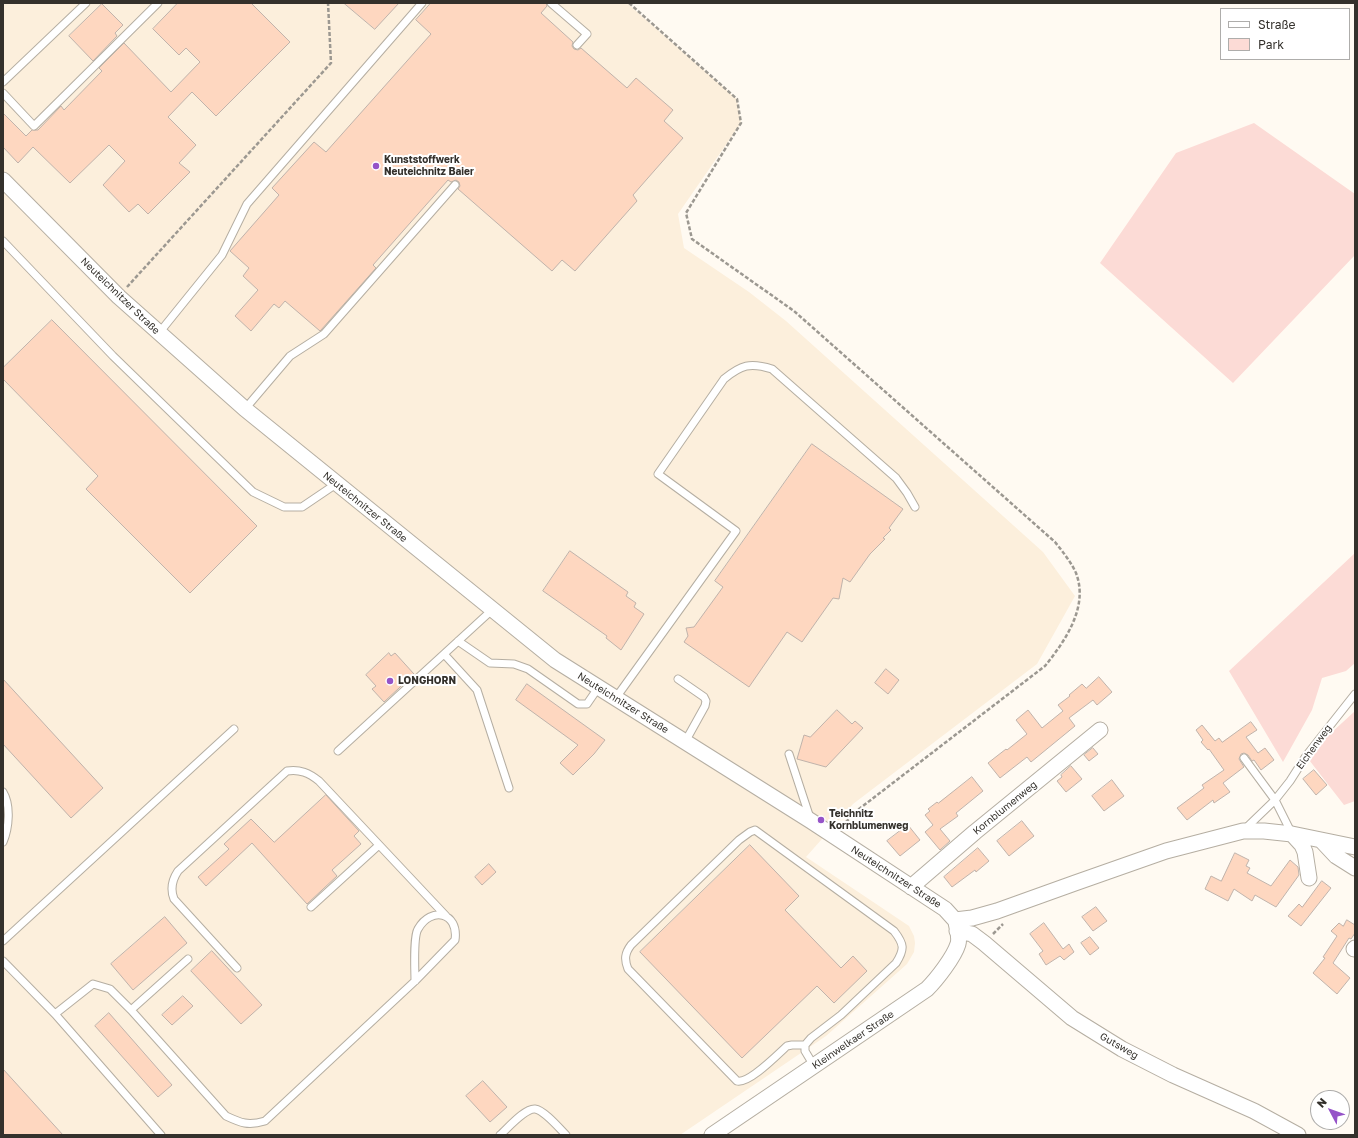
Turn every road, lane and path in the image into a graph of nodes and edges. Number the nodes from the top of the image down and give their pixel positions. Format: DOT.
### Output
graph roads {
  1 [pos="86,3"];
  2 [pos="158,3"];
  3 [pos="328,3"];
  4 [pos="422,3"];
  5 [pos="551,3"];
  6 [pos="629,3"];
  7 [pos="577,45"];
  8 [pos="3,82"];
  9 [pos="3,93"];
  10 [pos="3,180"];
  11 [pos="455,185"];
  12 [pos="3,241"];
  13 [pos="122,289"];
  14 [pos="159,333"];
  15 [pos="245,409"];
  16 [pos="336,484"];
  17 [pos="915,507"];
  18 [pos="492,610"];
  19 [pos="458,641"];
  20 [pos="444,654"];
  21 [pos="678,679"];
  22 [pos="598,688"];
  23 [pos="1355,694"];
  24 [pos="615,699"];
  25 [pos="234,729"];
  26 [pos="1100,730"];
  27 [pos="685,742"];
  28 [pos="338,751"];
  29 [pos="789,754"];
  30 [pos="1244,758"];
  31 [pos="508,788"];
  32 [pos="3,792"];
  33 [pos="1275,800"];
  34 [pos="811,821"];
  35 [pos="1243,830"];
  36 [pos="846,832"];
  37 [pos="1292,834"];
  38 [pos="1321,840"];
  39 [pos="3,842"];
  40 [pos="379,845"];
  41 [pos="1355,847"];
  42 [pos="1355,868"];
  43 [pos="1309,878"];
  44 [pos="911,887"];
  45 [pos="311,907"];
  46 [pos="446,916"];
  47 [pos="956,925"];
  48 [pos="3,941"];
  49 [pos="188,959"];
  50 [pos="3,960"];
  51 [pos="237,968"];
  52 [pos="415,981"];
  53 [pos="132,1010"];
  54 [pos="55,1014"];
  55 [pos="805,1045"];
  56 [pos="814,1066"];
  57 [pos="161,1135"];
  58 [pos="500,1135"];
  59 [pos="566,1135"];
  60 [pos="712,1135"];
  61 [pos="1298,1135"];
  1 -- 8 [label="lane"];
  2 -- 9 [label="lane"];
  3 -- 13 [label="path"];
  4 -- 14 [label="lane"];
  5 -- 7 [label="lane"];
  6 -- 36 [label="path"];
  10 -- 13 [label="street, Neuteichnitzer Straße"];
  11 -- 15 [label="lane"];
  12 -- 16 [label="lane"];
  13 -- 14 [label="street, Neuteichnitzer Straße"];
  14 -- 15 [label="street, Neuteichnitzer Straße"];
  15 -- 16 [label="street, Neuteichnitzer Straße"];
  16 -- 18 [label="street, Neuteichnitzer Straße"];
  17 -- 24 [label="lane"];
  18 -- 19 [label="lane"];
  18 -- 22 [label="street, Neuteichnitzer Straße"];
  19 -- 20 [label="lane"];
  19 -- 22 [label="lane"];
  20 -- 28 [label="lane"];
  20 -- 31 [label="lane"];
  21 -- 27 [label="lane"];
  22 -- 24 [label="street, Neuteichnitzer Straße"];
  23 -- 33 [label="lane, Eichenweg"];
  24 -- 27 [label="street, Neuteichnitzer Straße"];
  25 -- 48 [label="lane"];
  26 -- 44 [label="street, Kornblumenweg"];
  27 -- 34 [label="street, Neuteichnitzer Straße"];
  29 -- 34 [label="lane"];
  30 -- 33 [label="lane"];
  32 -- 39 [label="lane"];
  33 -- 35 [label="lane, Eichenweg"];
  33 -- 37 [label="lane"];
  34 -- 44 [label="street, Neuteichnitzer Straße"];
  35 -- 37 [label="street"];
  35 -- 47 [label="street"];
  37 -- 38 [label="street"];
  37 -- 43 [label="street"];
  38 -- 41 [label="street"];
  38 -- 42 [label="street"];
  40 -- 45 [label="lane"];
  40 -- 46 [label="lane"];
  40 -- 51 [label="lane"];
  44 -- 47 [label="street, Neuteichnitzer Straße"];
  46 -- 52 [label="lane"];
  46 -- 52 [label="lane"];
  47 -- 56 [label="street, Kleinwelkaer Straße"];
  47 -- 61 [label="street, Gutsweg"];
  49 -- 53 [label="lane"];
  50 -- 54 [label="lane"];
  52 -- 53 [label="lane"];
  53 -- 54 [label="lane"];
  54 -- 57 [label="lane"];
  55 -- 55 [label="lane"];
  55 -- 56 [label="lane"];
  56 -- 60 [label="street, Kleinwelkaer Straße"];
  58 -- 59 [label="lane"];
}
